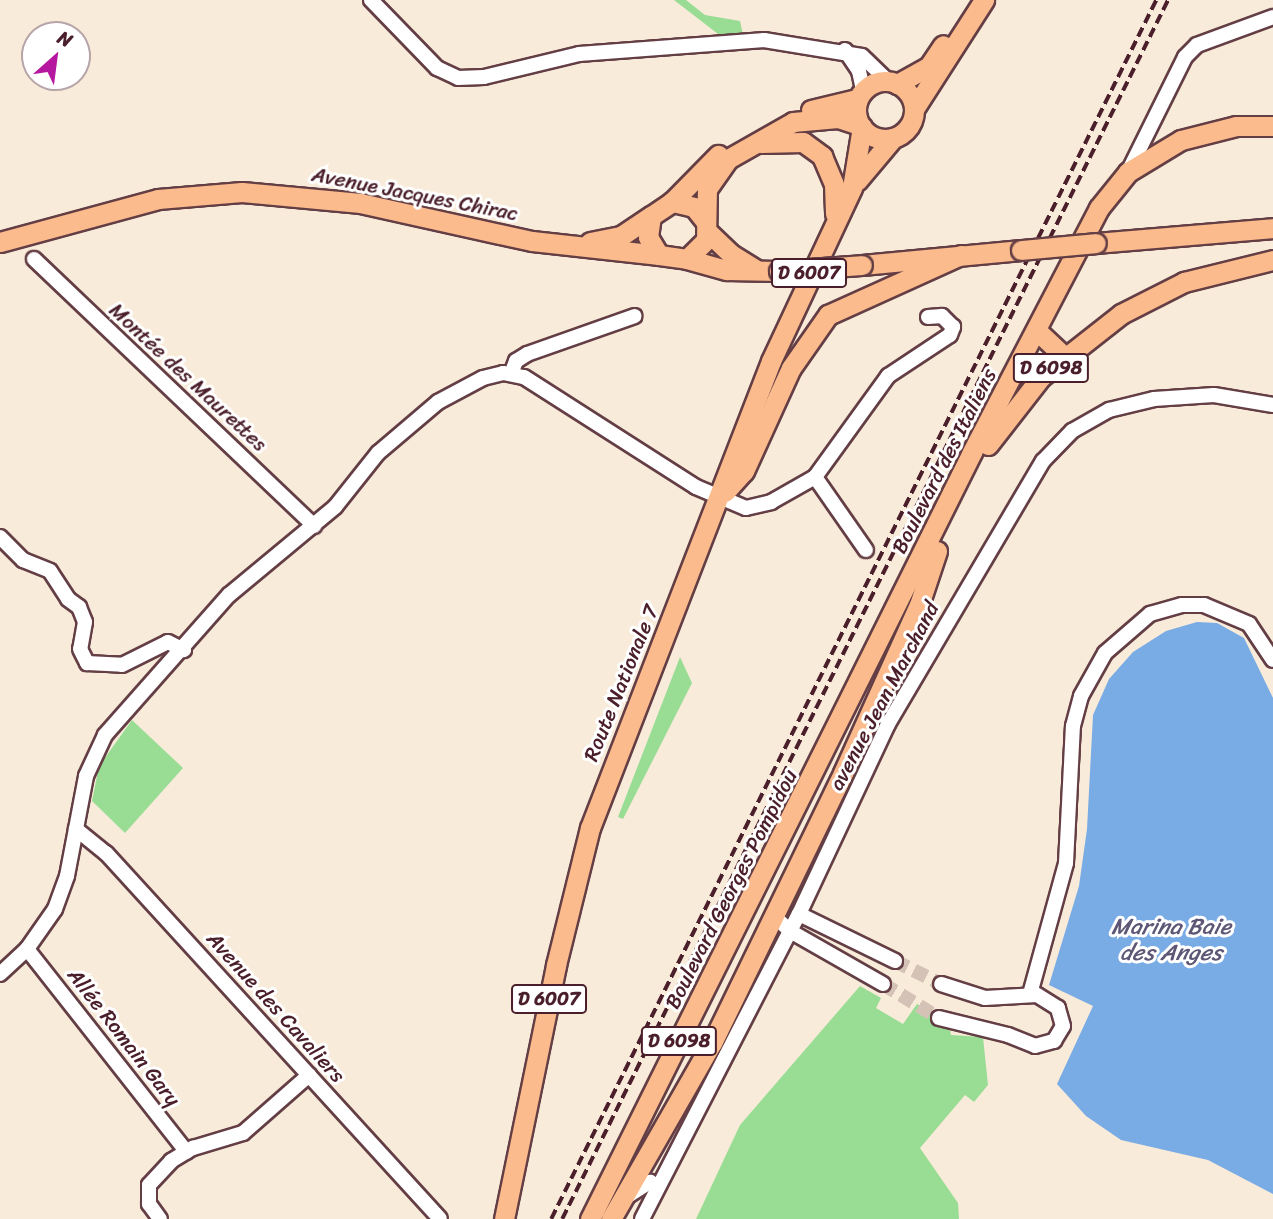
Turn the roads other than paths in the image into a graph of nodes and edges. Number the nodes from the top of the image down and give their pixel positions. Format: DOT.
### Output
graph roads {
  1 [pos="371,0"];
  2 [pos="971,0"];
  3 [pos="984,0"];
  4 [pos="1273,17"];
  5 [pos="844,50"];
  6 [pos="893,82"];
  7 [pos="860,94"];
  8 [pos="914,109"];
  9 [pos="861,126"];
  10 [pos="1273,126"];
  11 [pos="893,138"];
  12 [pos="750,145"];
  13 [pos="1128,172"];
  14 [pos="852,188"];
  15 [pos="672,202"];
  16 [pos="651,216"];
  17 [pos="75,221"];
  18 [pos="834,221"];
  19 [pos="706,226"];
  20 [pos="1273,228"];
  21 [pos="0,242"];
  22 [pos="582,245"];
  23 [pos="0,254"];
  24 [pos="659,255"];
  25 [pos="961,256"];
  26 [pos="34,259"];
  27 [pos="687,260"];
  28 [pos="1273,260"];
  29 [pos="769,271"];
  30 [pos="635,316"];
  31 [pos="928,317"];
  32 [pos="1036,330"];
  33 [pos="1064,356"];
  34 [pos="511,374"];
  35 [pos="1273,405"];
  36 [pos="815,477"];
  37 [pos="719,497"];
  38 [pos="314,526"];
  39 [pos="0,537"];
  40 [pos="866,550"];
  41 [pos="917,580"];
  42 [pos="184,650"];
  43 [pos="1273,660"];
  44 [pos="76,829"];
  45 [pos="770,865"];
  46 [pos="793,875"];
  47 [pos="799,914"];
  48 [pos="774,916"];
  49 [pos="790,931"];
  50 [pos="27,949"];
  51 [pos="895,961"];
  52 [pos="0,974"];
  53 [pos="883,984"];
  54 [pos="941,984"];
  55 [pos="1030,994"];
  56 [pos="939,1018"];
  57 [pos="309,1074"];
  58 [pos="187,1152"];
  59 [pos="658,1185"];
  60 [pos="622,1201"];
  61 [pos="160,1219"];
  62 [pos="440,1219"];
  63 [pos="504,1219"];
  64 [pos="590,1219"];
  65 [pos="611,1219"];
  66 [pos="642,1219"];
  1 -- 5 [label="street"];
  2 -- 6 [label="main road"];
  3 -- 8 [label="main road"];
  4 -- 13 [label="street"];
  5 -- 6 [label="street"];
  5 -- 7 [label="street"];
  6 -- 7 [label="main road"];
  6 -- 8 [label="main road"];
  7 -- 9 [label="main road"];
  7 -- 15 [label="main road"];
  8 -- 11 [label="main road"];
  9 -- 11 [label="main road"];
  9 -- 12 [label="main road"];
  9 -- 14 [label="main road, Route Nationale 7 / D 6007"];
  10 -- 13 [label="main road, Boulevard des Italiens / D 6098"];
  11 -- 14 [label="main road, Route Nationale 7 / D 6007"];
  12 -- 18 [label="main road"];
  12 -- 19 [label="main road"];
  13 -- 32 [label="main road, Boulevard des Italiens / D 6098"];
  14 -- 18 [label="main road, Route Nationale 7 / D 6007"];
  15 -- 16 [label="main road"];
  15 -- 19 [label="main road"];
  16 -- 22 [label="main road, Avenue Jacques Chirac"];
  16 -- 24 [label="main road"];
  17 -- 21 [label="main road, Avenue Jacques Chirac"];
  17 -- 22 [label="main road, Avenue Jacques Chirac"];
  17 -- 23 [label="main road, Avenue Jacques Chirac"];
  18 -- 37 [label="main road, Route Nationale 7 / D 6007"];
  19 -- 27 [label="main road"];
  19 -- 29 [label="main road"];
  20 -- 25 [label="main road, bridge"];
  22 -- 24 [label="main road, Avenue Jacques Chirac"];
  24 -- 27 [label="main road"];
  25 -- 29 [label="main road, bridge"];
  25 -- 37 [label="main road"];
  26 -- 38 [label="street, Montée des Maurettes"];
  27 -- 29 [label="main road"];
  28 -- 33 [label="main road, Boulevard des Italiens / D 6098"];
  30 -- 34 [label="street"];
  31 -- 36 [label="street"];
  32 -- 33 [label="main road"];
  32 -- 41 [label="main road, Boulevard des Italiens / D 6098"];
  33 -- 41 [label="main road, Boulevard des Italiens / D 6098"];
  34 -- 37 [label="street"];
  34 -- 38 [label="street"];
  35 -- 47 [label="street, avenue Jean Marchand"];
  36 -- 37 [label="street"];
  36 -- 40 [label="street"];
  37 -- 63 [label="main road, Route Nationale 7 / D 6007"];
  38 -- 42 [label="street"];
  39 -- 42 [label="street"];
  41 -- 45 [label="main road, Boulevard Georges Pompidou / D 6098"];
  41 -- 46 [label="main road, D 6098"];
  42 -- 44 [label="street"];
  43 -- 55 [label="street"];
  44 -- 50 [label="street"];
  44 -- 57 [label="street, Avenue des Cavaliers"];
  45 -- 48 [label="main road"];
  45 -- 64 [label="main road, Boulevard Georges Pompidou / D 6098"];
  46 -- 47 [label="street"];
  46 -- 48 [label="main road, D 6098"];
  47 -- 49 [label="street, avenue Jean Marchand"];
  47 -- 51 [label="street"];
  48 -- 49 [label="street"];
  48 -- 60 [label="main road, D 6098"];
  49 -- 53 [label="street"];
  49 -- 59 [label="street, avenue Jean Marchand"];
  50 -- 52 [label="street"];
  50 -- 58 [label="street, Allée Romain Gary"];
  54 -- 55 [label="street"];
  55 -- 56 [label="street"];
  57 -- 58 [label="street"];
  57 -- 62 [label="street, Avenue des Cavaliers"];
  58 -- 61 [label="street"];
  59 -- 60 [label="street"];
  59 -- 66 [label="street, avenue Jean Marchand"];
  60 -- 65 [label="main road, D 6098"];
}
